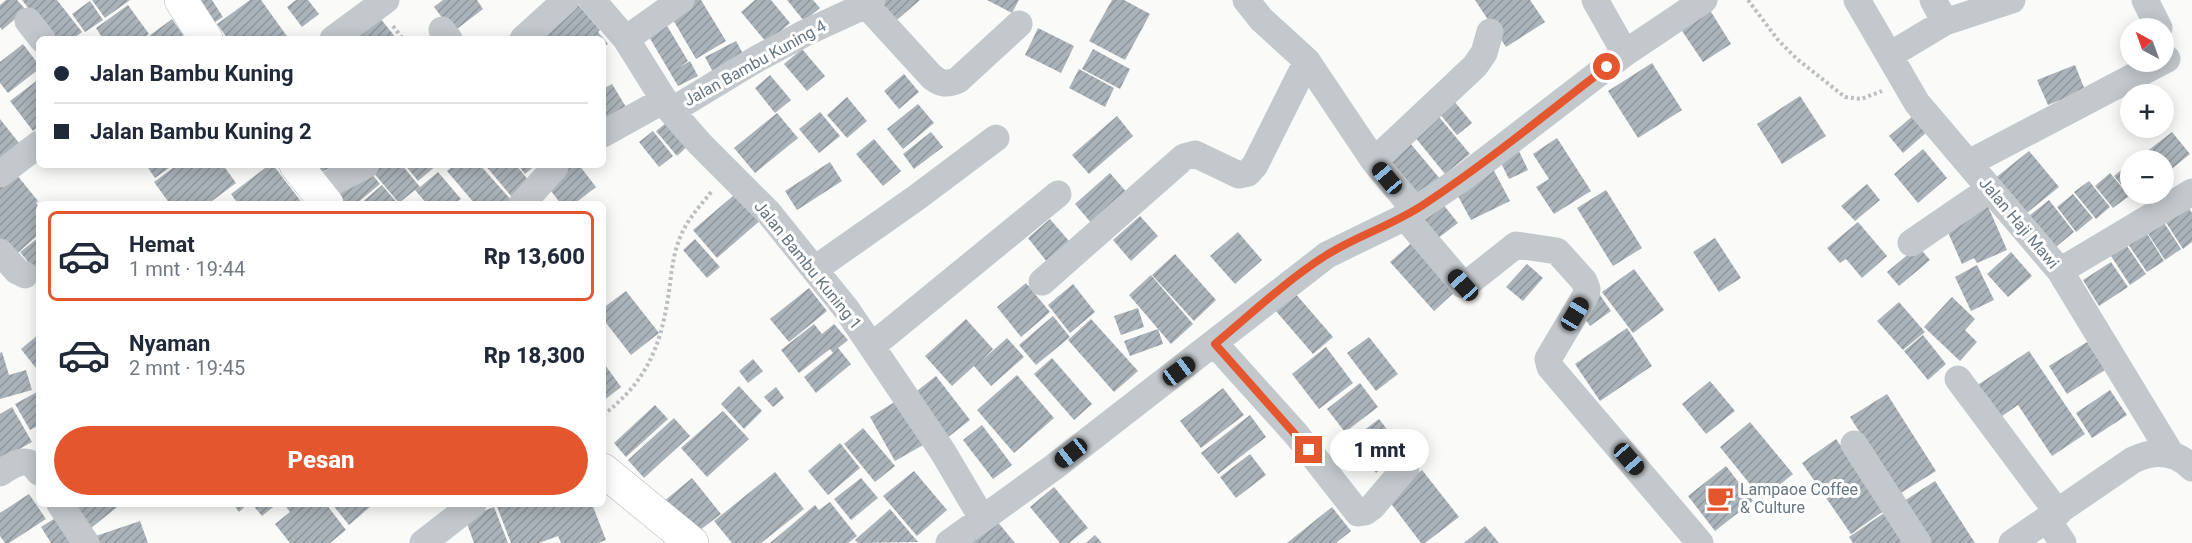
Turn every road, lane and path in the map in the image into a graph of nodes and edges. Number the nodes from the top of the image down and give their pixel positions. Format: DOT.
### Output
graph roads {
  1 [pos="181,0"];
  2 [pos="566,0"];
  3 [pos="592,0"];
  4 [pos="681,0"];
  5 [pos="1246,0"];
  6 [pos="1595,0"];
  7 [pos="1749,0"];
  8 [pos="1857,0"];
  9 [pos="2012,0"];
  10 [pos="2145,0"];
  11 [pos="869,3"];
  12 [pos="381,4"];
  13 [pos="1687,5"];
  14 [pos="1939,11"];
  15 [pos="2154,18"];
  16 [pos="1019,24"];
  17 [pos="1490,32"];
  18 [pos="199,36"];
  19 [pos="337,36"];
  20 [pos="526,36"];
  21 [pos="626,39"];
  22 [pos="1625,53"];
  23 [pos="1890,55"];
  24 [pos="1307,61"];
  25 [pos="2143,72"];
  26 [pos="1904,83"];
  27 [pos="667,106"];
  28 [pos="606,133"];
  29 [pos="996,138"];
  30 [pos="36,146"];
  31 [pos="1374,161"];
  32 [pos="1969,163"];
  33 [pos="298,168"];
  34 [pos="362,168"];
  35 [pos="554,168"];
  36 [pos="728,172"];
  37 [pos="0,174"];
  38 [pos="1990,189"];
  39 [pos="2192,192"];
  40 [pos="1058,194"];
  41 [pos="322,197"];
  42 [pos="525,201"];
  43 [pos="1410,213"];
  44 [pos="1911,243"];
  45 [pos="0,252"];
  46 [pos="815,269"];
  47 [pos="2060,271"];
  48 [pos="25,275"];
  49 [pos="1042,282"];
  50 [pos="1215,344"];
  51 [pos="872,346"];
  52 [pos="1958,379"];
  53 [pos="606,413"];
  54 [pos="1854,444"];
  55 [pos="2182,461"];
  56 [pos="1406,466"];
  57 [pos="36,467"];
  58 [pos="606,472"];
  59 [pos="0,473"];
  60 [pos="62,507"];
  61 [pos="469,507"];
  62 [pos="2053,516"];
  63 [pos="982,519"];
  64 [pos="86,543"];
  65 [pos="423,543"];
  66 [pos="692,543"];
  67 [pos="949,543"];
  68 [pos="1700,543"];
  69 [pos="1918,543"];
  70 [pos="2012,543"];
  71 [pos="2063,543"];
  1 -- 18 [label="main road"];
  2 -- 20 [label="street"];
  3 -- 21 [label="street, Jalan Bambu Kuning 1"];
  4 -- 21 [label="street"];
  5 -- 24 [label="street"];
  6 -- 22 [label="street"];
  7 -- 26 [label="path"];
  8 -- 23 [label="street, Jalan Haji Mawi"];
  9 -- 14 [label="street"];
  10 -- 15 [label="street"];
  11 -- 16 [label="street"];
  11 -- 27 [label="street, Jalan Bambu Kuning 4"];
  12 -- 19 [label="street"];
  13 -- 22 [label="street"];
  14 -- 23 [label="street"];
  17 -- 31 [label="street"];
  21 -- 27 [label="street, Jalan Bambu Kuning 1"];
  22 -- 43 [label="street"];
  23 -- 26 [label="street, Jalan Haji Mawi"];
  24 -- 31 [label="street"];
  24 -- 49 [label="street"];
  25 -- 32 [label="street"];
  26 -- 32 [label="street, Jalan Haji Mawi"];
  27 -- 28 [label="street, Jalan Bambu Kuning 4"];
  27 -- 36 [label="street, Jalan Bambu Kuning 1"];
  29 -- 46 [label="street"];
  30 -- 37 [label="street"];
  31 -- 43 [label="street"];
  32 -- 38 [label="street, Jalan Haji Mawi"];
  33 -- 41 [label="main road"];
  34 -- 41 [label="street"];
  35 -- 42 [label="street"];
  36 -- 46 [label="street, Jalan Bambu Kuning 1"];
  36 -- 53 [label="path"];
  38 -- 44 [label="street"];
  38 -- 47 [label="street, Jalan Haji Mawi"];
  39 -- 47 [label="street"];
  40 -- 51 [label="street"];
  43 -- 50 [label="street"];
  43 -- 68 [label="street"];
  45 -- 48 [label="street"];
  46 -- 51 [label="street, Jalan Bambu Kuning 1"];
  47 -- 55 [label="street, Jalan Haji Mawi"];
  50 -- 56 [label="street"];
  50 -- 63 [label="street"];
  51 -- 63 [label="street, Jalan Bambu Kuning 1"];
  52 -- 62 [label="street"];
  54 -- 69 [label="street"];
  55 -- 62 [label="street"];
  57 -- 59 [label="street"];
  58 -- 66 [label="main road"];
  60 -- 64 [label="street"];
  61 -- 65 [label="street"];
  62 -- 70 [label="street"];
  62 -- 71 [label="street"];
  63 -- 67 [label="street"];
}
